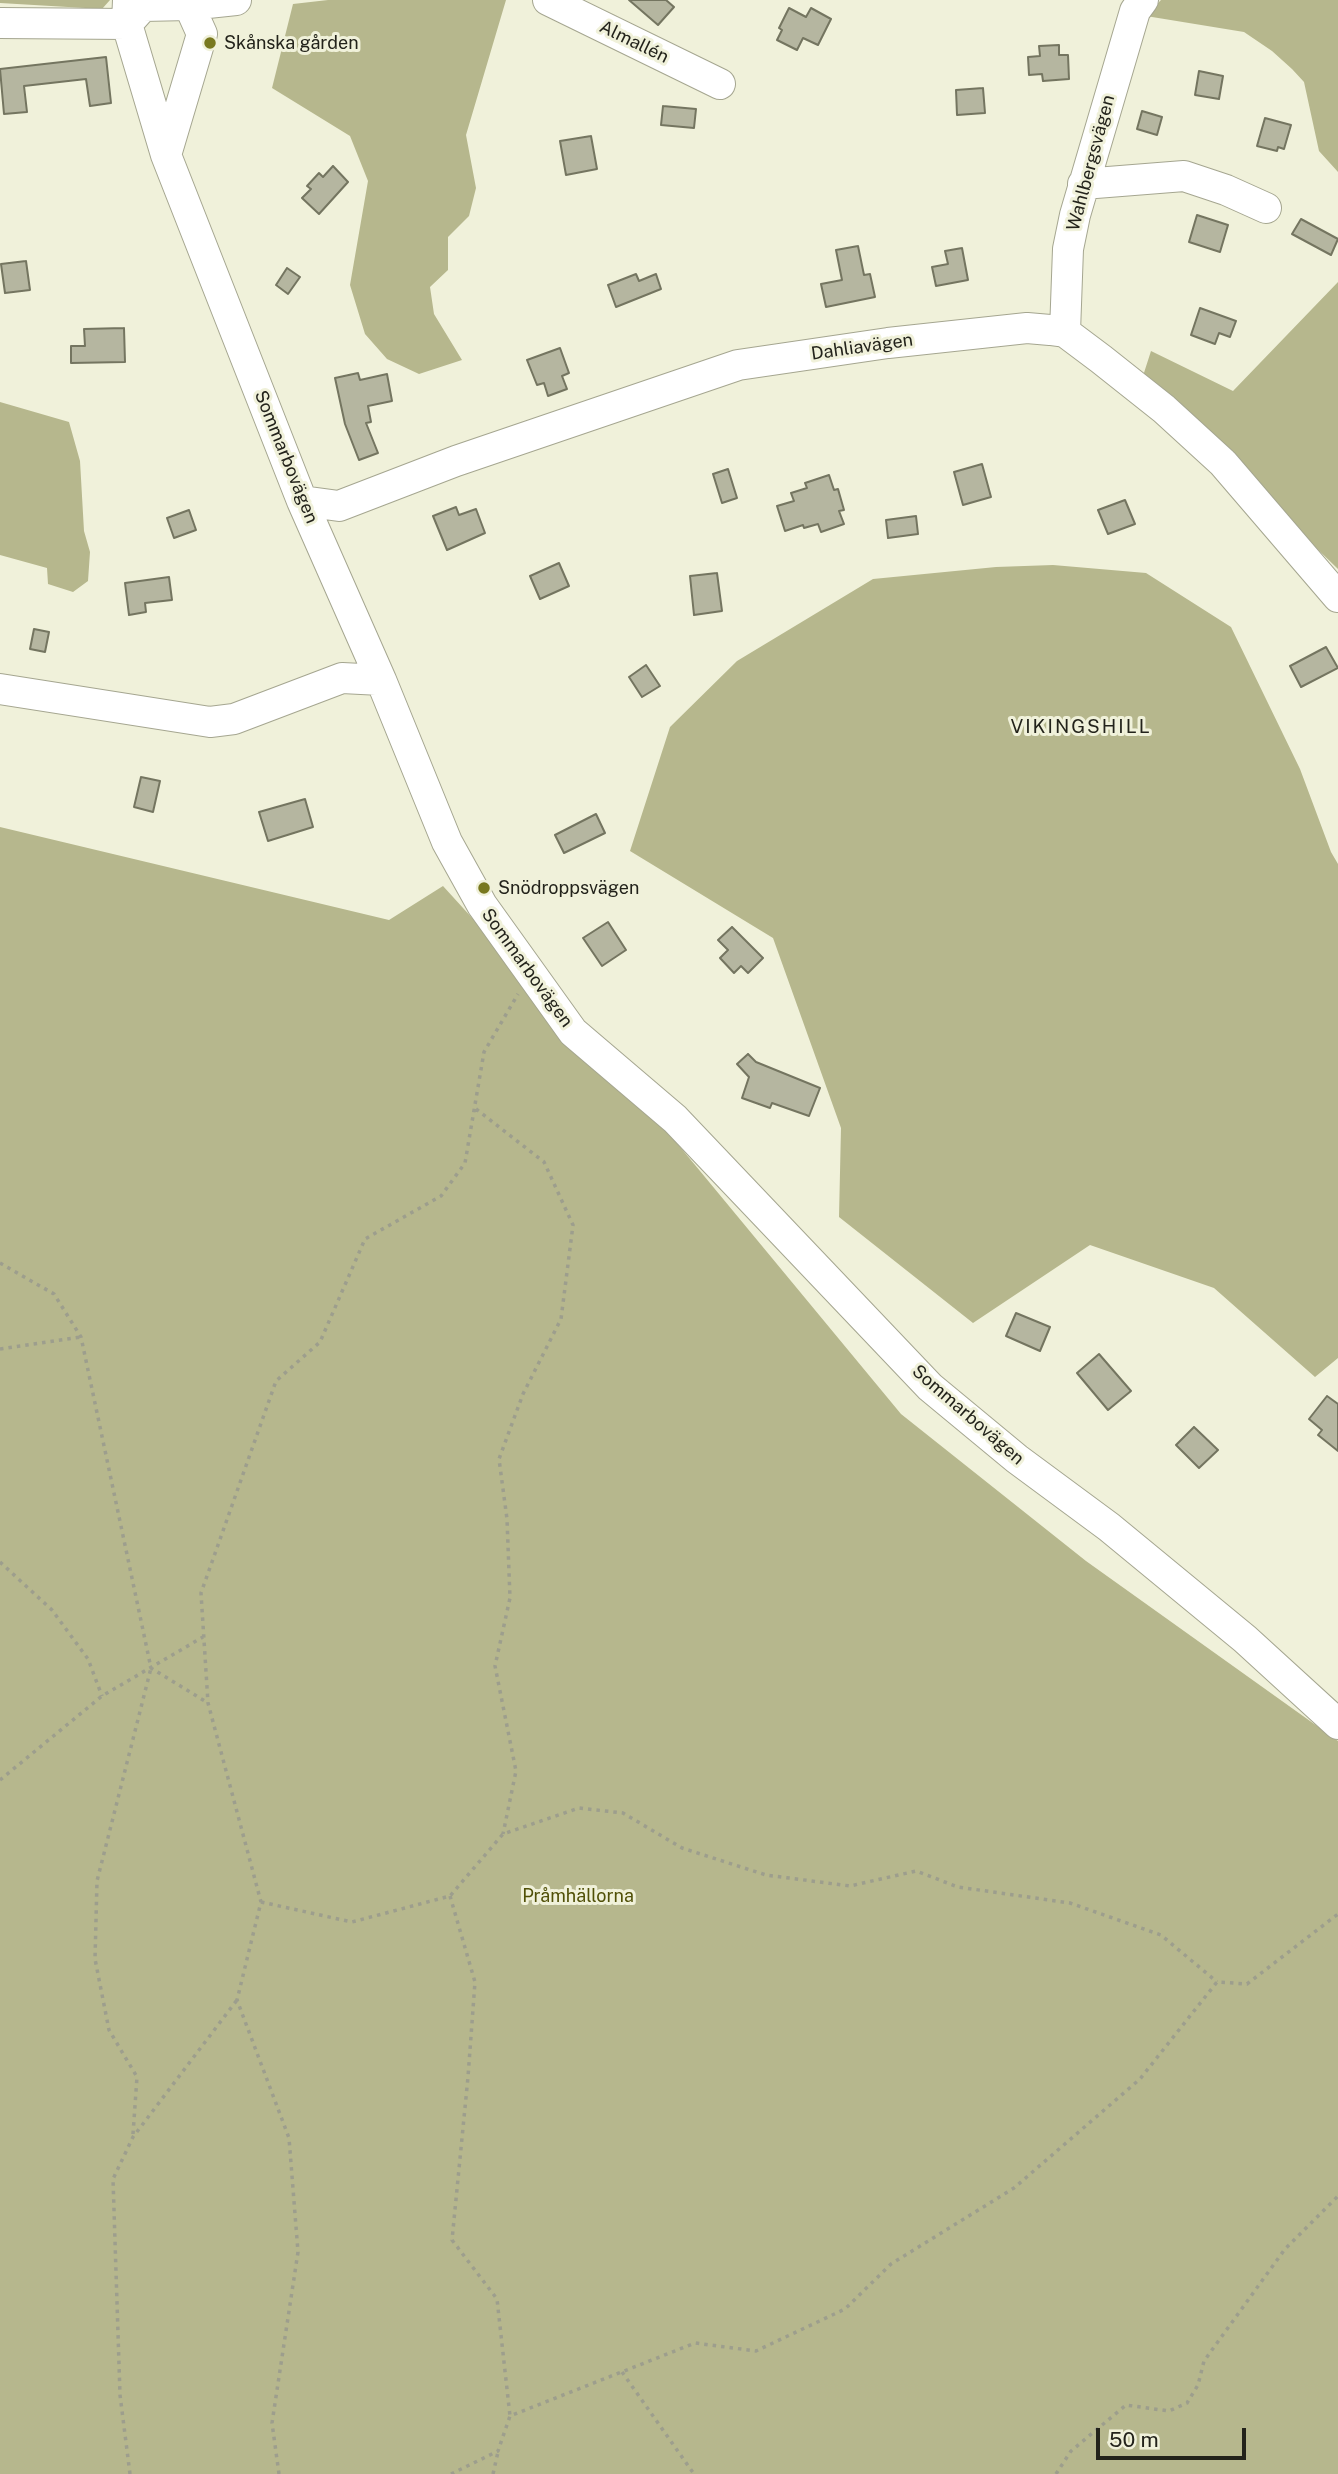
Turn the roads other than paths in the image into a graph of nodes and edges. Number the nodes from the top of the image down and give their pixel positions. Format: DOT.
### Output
graph roads {
  1 [pos="236,0"];
  2 [pos="548,0"];
  3 [pos="1143,0"];
  4 [pos="189,5"];
  5 [pos="127,12"];
  6 [pos="0,23"];
  7 [pos="195,60"];
  8 [pos="137,61"];
  9 [pos="720,84"];
  10 [pos="166,155"];
  11 [pos="1083,184"];
  12 [pos="1266,208"];
  13 [pos="1065,332"];
  14 [pos="302,501"];
  15 [pos="1338,597"];
  16 [pos="381,680"];
  17 [pos="0,689"];
  18 [pos="1338,1724"];
  1 -- 4 [label="street"];
  2 -- 9 [label="street, Almallén"];
  3 -- 11 [label="street, Wahlbergsvägen"];
  4 -- 5 [label="street"];
  4 -- 7 [label="street"];
  5 -- 6 [label="street"];
  5 -- 8 [label="street, Sommarbovägen"];
  7 -- 8 [label="street"];
  7 -- 10 [label="street"];
  8 -- 10 [label="street, Sommarbovägen"];
  10 -- 14 [label="street, Sommarbovägen"];
  11 -- 12 [label="street"];
  11 -- 13 [label="street, Wahlbergsvägen"];
  13 -- 14 [label="street, Dahliavägen"];
  13 -- 15 [label="street"];
  14 -- 16 [label="street, Sommarbovägen"];
  16 -- 17 [label="street"];
  16 -- 18 [label="street, Sommarbovägen"];
}
